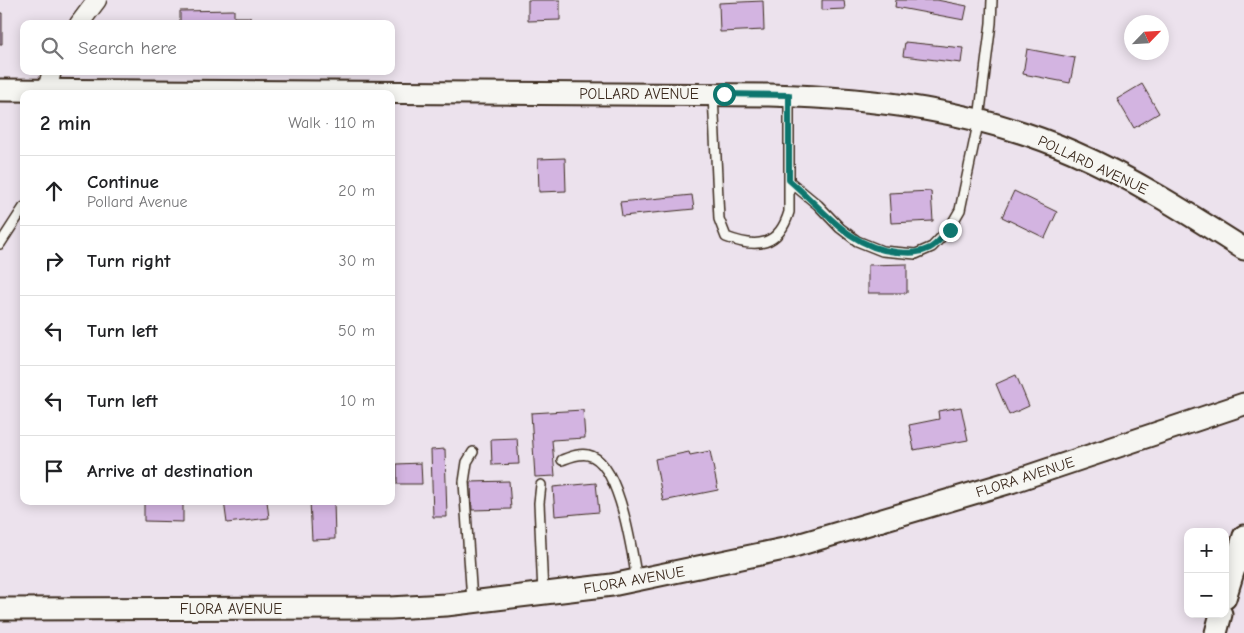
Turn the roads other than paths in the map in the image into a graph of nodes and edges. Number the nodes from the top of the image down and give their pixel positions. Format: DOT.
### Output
graph roads {
  1 [pos="97,0"];
  2 [pos="992,0"];
  3 [pos="82,20"];
  4 [pos="44,86"];
  5 [pos="0,90"];
  6 [pos="177,90"];
  7 [pos="395,93"];
  8 [pos="713,94"];
  9 [pos="789,95"];
  10 [pos="979,119"];
  11 [pos="789,180"];
  12 [pos="20,213"];
  13 [pos="0,244"];
  14 [pos="1244,249"];
  15 [pos="1244,404"];
  16 [pos="474,452"];
  17 [pos="562,460"];
  18 [pos="541,485"];
  19 [pos="1244,536"];
  20 [pos="637,580"];
  21 [pos="1229,585"];
  22 [pos="543,594"];
  23 [pos="472,602"];
  24 [pos="0,609"];
  25 [pos="1220,618"];
  26 [pos="1216,633"];
  1 -- 3 [label="street"];
  2 -- 10 [label="lane"];
  4 -- 5 [label="street, POLLARD AVENUE"];
  4 -- 6 [label="street, POLLARD AVENUE"];
  7 -- 8 [label="street, POLLARD AVENUE"];
  8 -- 9 [label="street, POLLARD AVENUE"];
  8 -- 11 [label="lane"];
  9 -- 10 [label="street, POLLARD AVENUE"];
  9 -- 11 [label="lane"];
  10 -- 11 [label="lane"];
  10 -- 14 [label="street, POLLARD AVENUE"];
  12 -- 13 [label="lane"];
  15 -- 20 [label="street, FLORA AVENUE"];
  16 -- 23 [label="lane"];
  17 -- 20 [label="lane"];
  18 -- 22 [label="lane"];
  19 -- 21 [label="street"];
  20 -- 22 [label="street, FLORA AVENUE"];
  22 -- 23 [label="street, FLORA AVENUE"];
  23 -- 24 [label="street, FLORA AVENUE"];
  25 -- 26 [label="street"];
}
